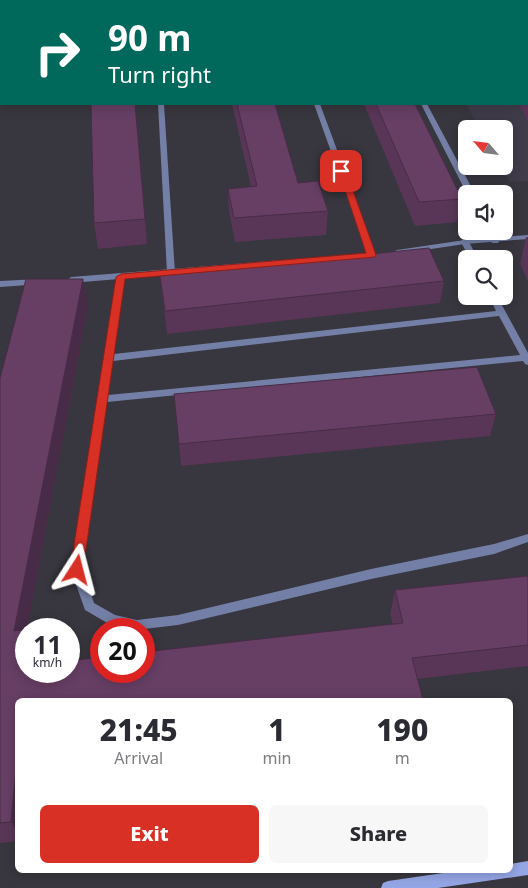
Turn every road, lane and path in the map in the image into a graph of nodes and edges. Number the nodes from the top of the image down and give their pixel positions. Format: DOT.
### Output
graph roads {
  1 [pos="161,105"];
  2 [pos="317,105"];
  3 [pos="425,105"];
  4 [pos="466,185"];
  5 [pos="528,238"];
  6 [pos="513,239"];
  7 [pos="495,240"];
  8 [pos="465,242"];
  9 [pos="469,250"];
  10 [pos="390,252"];
  11 [pos="381,254"];
  12 [pos="372,255"];
  13 [pos="362,256"];
  14 [pos="295,262"];
  15 [pos="171,273"];
  16 [pos="121,277"];
  17 [pos="65,280"];
  18 [pos="46,282"];
  19 [pos="0,284"];
  20 [pos="498,305"];
  21 [pos="502,313"];
  22 [pos="108,358"];
  23 [pos="527,360"];
  24 [pos="102,399"];
  25 [pos="528,538"];
  26 [pos="528,868"];
  27 [pos="513,870"];
  28 [pos="493,873"];
  29 [pos="388,888"];
  1 -- 15 [label="street"];
  2 -- 12 [label="street"];
  3 -- 4 [label="street"];
  5 -- 6 [label="street"];
  7 -- 8 [label="street"];
  8 -- 9 [label="street"];
  8 -- 10 [label="street"];
  11 -- 12 [label="street"];
  12 -- 13 [label="street"];
  14 -- 15 [label="street"];
  15 -- 16 [label="street"];
  16 -- 17 [label="street"];
  16 -- 22 [label="street"];
  18 -- 19 [label="street"];
  20 -- 21 [label="street"];
  21 -- 22 [label="street"];
  21 -- 23 [label="street"];
  22 -- 24 [label="street"];
  23 -- 24 [label="street"];
  24 -- 25 [label="street"];
  26 -- 27 [label="main road"];
  28 -- 29 [label="main road"];
}
